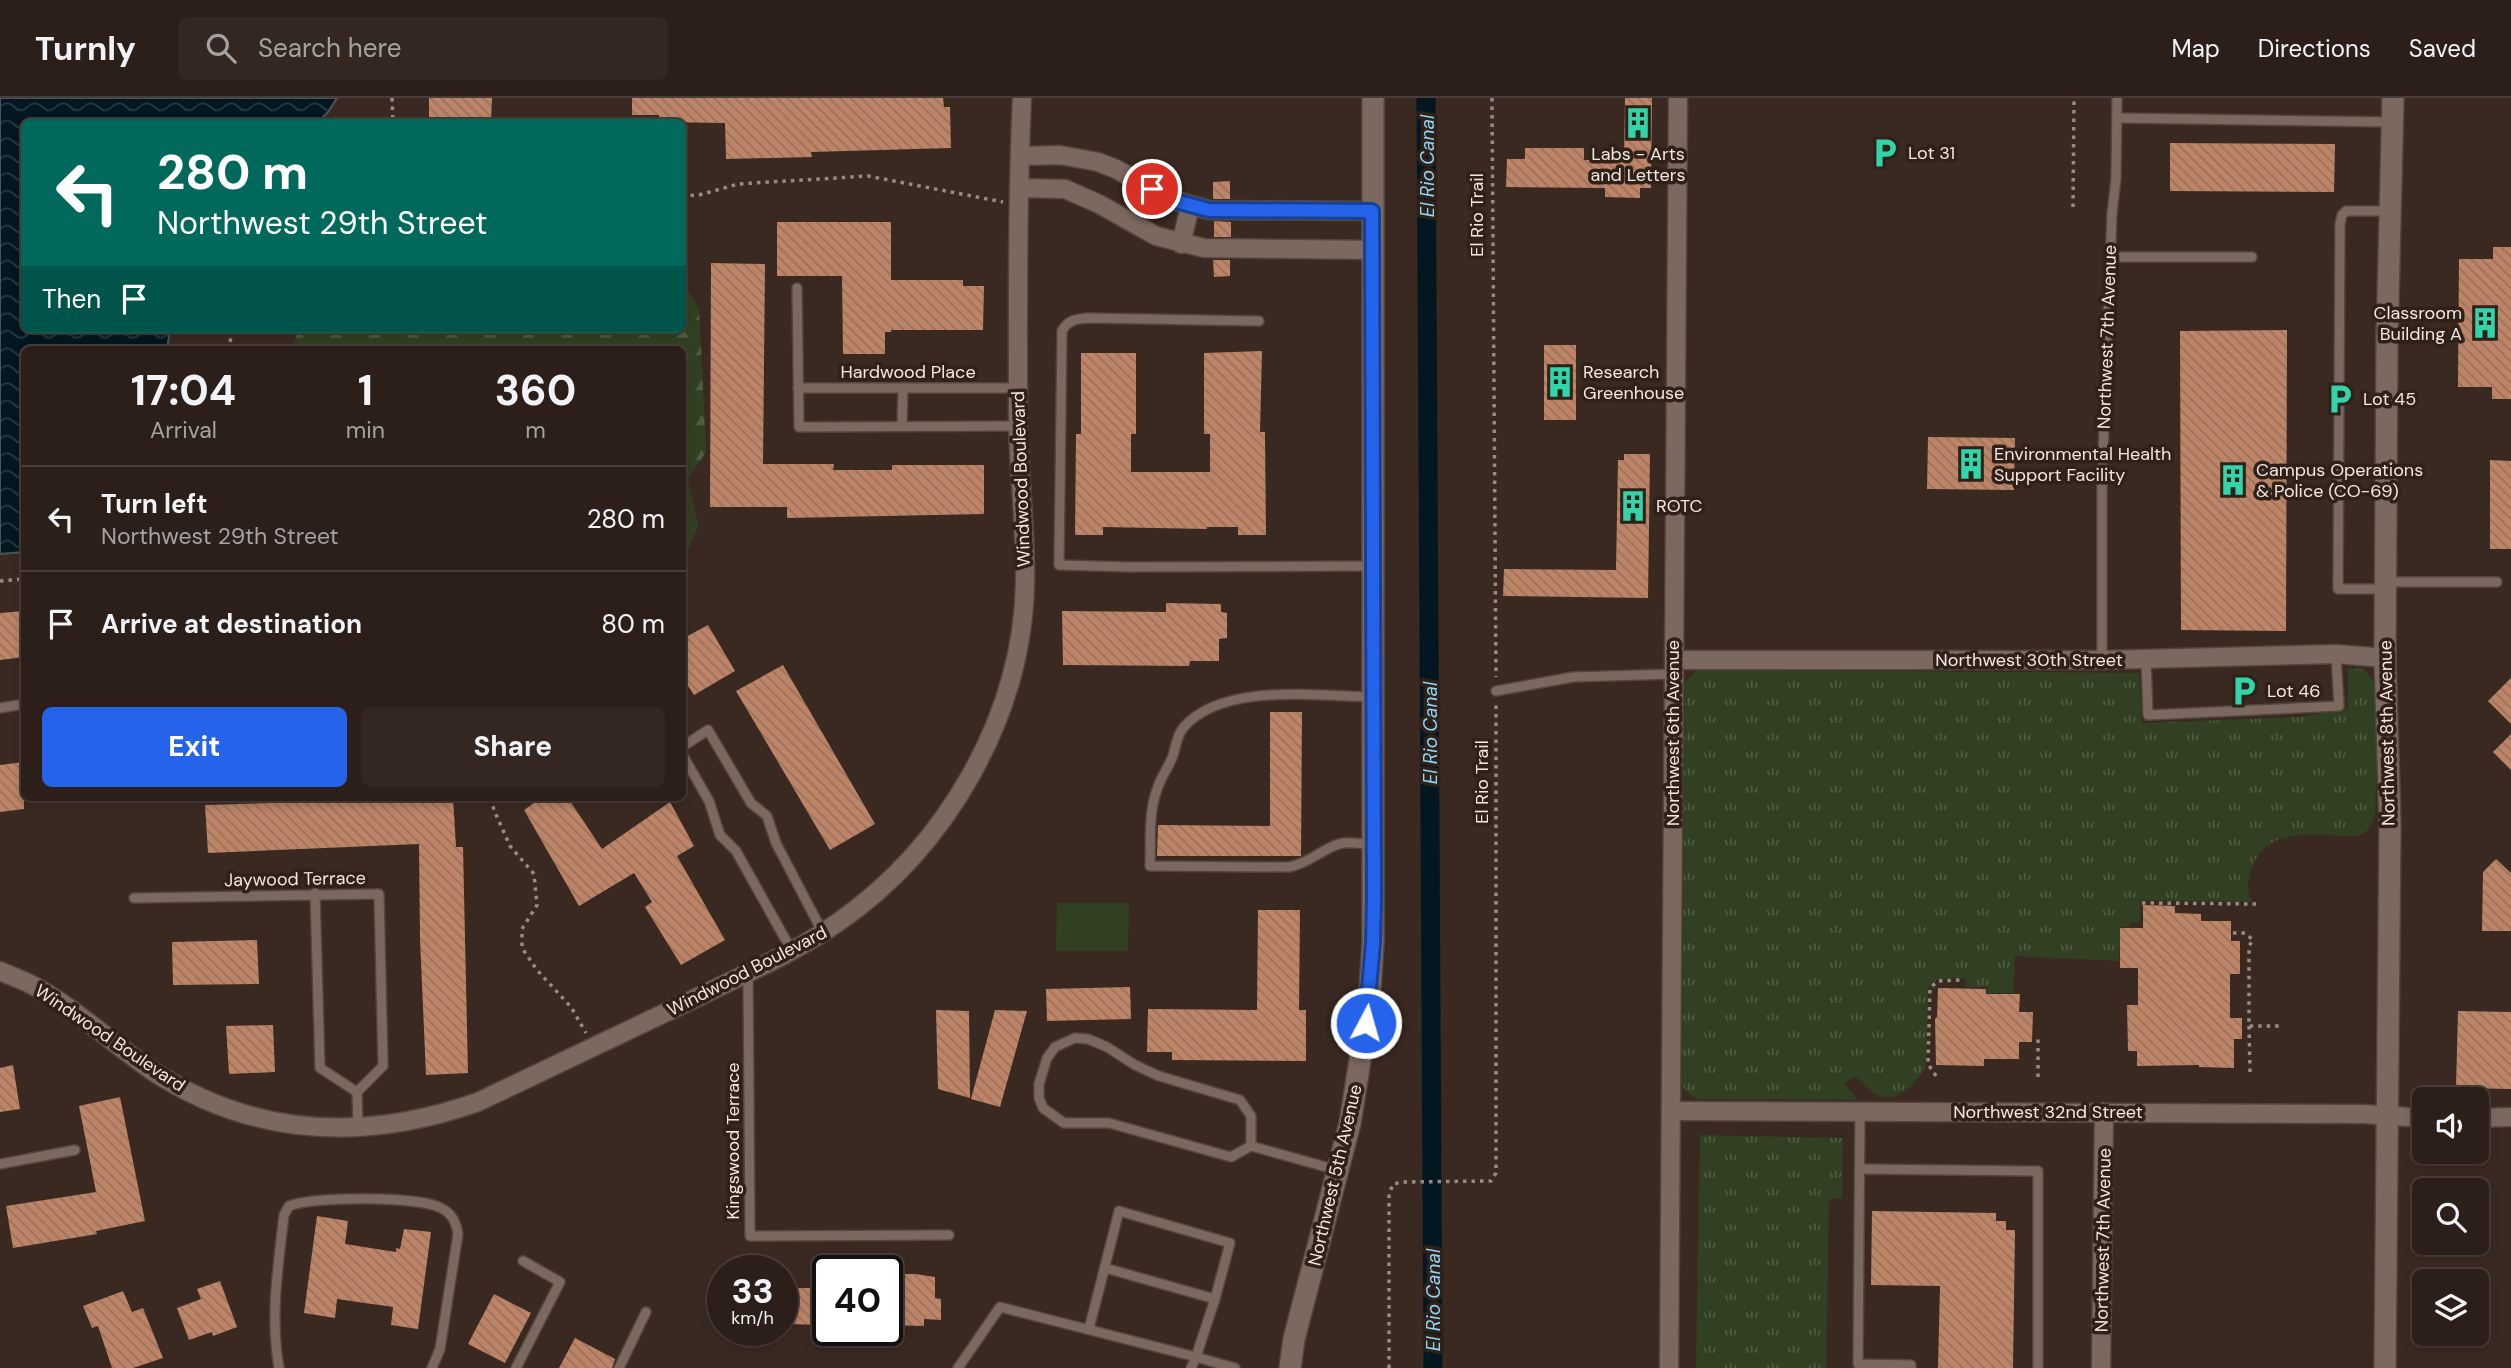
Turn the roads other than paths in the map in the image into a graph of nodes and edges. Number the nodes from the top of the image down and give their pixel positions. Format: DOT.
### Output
graph roads {
  1 [pos="1022,98"];
  2 [pos="1373,98"];
  3 [pos="1678,98"];
  4 [pos="2117,98"];
  5 [pos="2393,98"];
  6 [pos="2117,118"];
  7 [pos="2393,122"];
  8 [pos="1020,156"];
  9 [pos="1019,196"];
  10 [pos="1190,206"];
  11 [pos="1372,211"];
  12 [pos="2390,211"];
  13 [pos="1181,244"];
  14 [pos="1373,250"];
  15 [pos="2110,257"];
  16 [pos="2252,257"];
  17 [pos="797,288"];
  18 [pos="1259,321"];
  19 [pos="798,388"];
  20 [pos="903,388"];
  21 [pos="1018,388"];
  22 [pos="902,426"];
  23 [pos="1018,426"];
  24 [pos="1373,566"];
  25 [pos="2497,582"];
  26 [pos="2385,586"];
  27 [pos="2336,654"];
  28 [pos="2385,658"];
  29 [pos="2146,659"];
  30 [pos="2102,660"];
  31 [pos="1674,667"];
  32 [pos="1496,691"];
  33 [pos="1374,697"];
  34 [pos="21,704"];
  35 [pos="0,708"];
  36 [pos="686,744"];
  37 [pos="686,761"];
  38 [pos="1374,845"];
  39 [pos="315,893"];
  40 [pos="134,898"];
  41 [pos="823,933"];
  42 [pos="792,951"];
  43 [pos="0,971"];
  44 [pos="748,973"];
  45 [pos="357,1092"];
  46 [pos="1671,1111"];
  47 [pos="1860,1112"];
  48 [pos="2104,1112"];
  49 [pos="2388,1116"];
  50 [pos="2412,1117"];
  51 [pos="2511,1117"];
  52 [pos="2489,1118"];
  53 [pos="358,1128"];
  54 [pos="1251,1146"];
  55 [pos="75,1150"];
  56 [pos="0,1164"];
  57 [pos="1860,1169"];
  58 [pos="1339,1171"];
  59 [pos="950,1235"];
  60 [pos="523,1261"];
  61 [pos="1105,1268"];
  62 [pos="1215,1299"];
  63 [pos="646,1312"];
  64 [pos="1089,1329"];
  65 [pos="1196,1357"];
  66 [pos="279,1368"];
  67 [pos="432,1368"];
  68 [pos="516,1368"];
  69 [pos="619,1368"];
  70 [pos="958,1368"];
  71 [pos="1192,1368"];
  72 [pos="1235,1368"];
  73 [pos="1290,1368"];
  74 [pos="1669,1368"];
  75 [pos="1912,1368"];
  76 [pos="2038,1368"];
  77 [pos="2101,1368"];
  78 [pos="2385,1368"];
  1 -- 8 [label="street, Windwood Boulevard"];
  2 -- 11 [label="street, Northwest 5th Avenue"];
  3 -- 31 [label="street, Northwest 6th Avenue"];
  4 -- 6 [label="lane, Northwest 7th Avenue"];
  5 -- 7 [label="street, Northwest 8th Avenue"];
  6 -- 7 [label="lane"];
  6 -- 15 [label="lane, Northwest 7th Avenue"];
  7 -- 12 [label="street, Northwest 8th Avenue"];
  8 -- 9 [label="street, Windwood Boulevard"];
  8 -- 10 [label="street"];
  9 -- 13 [label="street"];
  9 -- 21 [label="street, Windwood Boulevard"];
  10 -- 11 [label="street"];
  10 -- 13 [label="street"];
  11 -- 14 [label="street, Northwest 5th Avenue"];
  12 -- 26 [label="street, Northwest 8th Avenue"];
  12 -- 26 [label="lane"];
  13 -- 14 [label="street"];
  14 -- 24 [label="street, Northwest 5th Avenue"];
  15 -- 16 [label="lane"];
  15 -- 30 [label="lane, Northwest 7th Avenue"];
  17 -- 19 [label="lane"];
  18 -- 24 [label="lane"];
  19 -- 20 [label="lane, Hardwood Place"];
  19 -- 22 [label="lane"];
  20 -- 21 [label="lane, Hardwood Place"];
  20 -- 22 [label="lane"];
  21 -- 23 [label="street, Windwood Boulevard"];
  22 -- 23 [label="lane"];
  23 -- 41 [label="street, Windwood Boulevard"];
  24 -- 33 [label="street, Northwest 5th Avenue"];
  25 -- 26 [label="lane"];
  26 -- 28 [label="street, Northwest 8th Avenue"];
  27 -- 28 [label="street, Northwest 30th Street"];
  27 -- 29 [label="street, Northwest 30th Street"];
  27 -- 29 [label="lane"];
  28 -- 49 [label="street, Northwest 8th Avenue"];
  29 -- 30 [label="street, Northwest 30th Street"];
  30 -- 31 [label="street, Northwest 30th Street"];
  31 -- 32 [label="lane"];
  31 -- 46 [label="street, Northwest 6th Avenue"];
  33 -- 38 [label="street, Northwest 5th Avenue"];
  33 -- 38 [label="lane"];
  34 -- 35 [label="lane"];
  36 -- 41 [label="lane"];
  37 -- 42 [label="lane"];
  38 -- 58 [label="street, Northwest 5th Avenue"];
  39 -- 40 [label="lane, Jaywood Terrace"];
  39 -- 45 [label="lane"];
  39 -- 45 [label="lane, Jaywood Terrace"];
  41 -- 42 [label="street, Windwood Boulevard"];
  42 -- 44 [label="street, Windwood Boulevard"];
  43 -- 53 [label="street, Windwood Boulevard"];
  44 -- 53 [label="street, Windwood Boulevard"];
  44 -- 59 [label="lane, Kingswood Terrace"];
  45 -- 53 [label="lane"];
  46 -- 47 [label="street, Northwest 32nd Street"];
  46 -- 74 [label="street, Northwest 6th Avenue"];
  47 -- 48 [label="street, Northwest 32nd Street"];
  47 -- 57 [label="lane"];
  48 -- 49 [label="street, Northwest 32nd Street"];
  48 -- 77 [label="street, Northwest 7th Avenue"];
  49 -- 50 [label="street, Northwest 32nd Street"];
  49 -- 78 [label="street, Northwest 8th Avenue"];
  51 -- 52 [label="street"];
  54 -- 54 [label="lane"];
  54 -- 58 [label="lane"];
  55 -- 56 [label="lane"];
  57 -- 75 [label="lane"];
  57 -- 76 [label="lane"];
  58 -- 73 [label="street, Northwest 5th Avenue"];
  60 -- 68 [label="lane"];
  61 -- 62 [label="lane"];
  61 -- 62 [label="lane"];
  61 -- 64 [label="lane"];
  62 -- 65 [label="lane"];
  63 -- 69 [label="lane"];
  64 -- 65 [label="lane"];
  64 -- 70 [label="lane"];
  65 -- 71 [label="lane"];
  65 -- 72 [label="lane"];
  66 -- 67 [label="lane"];
}
